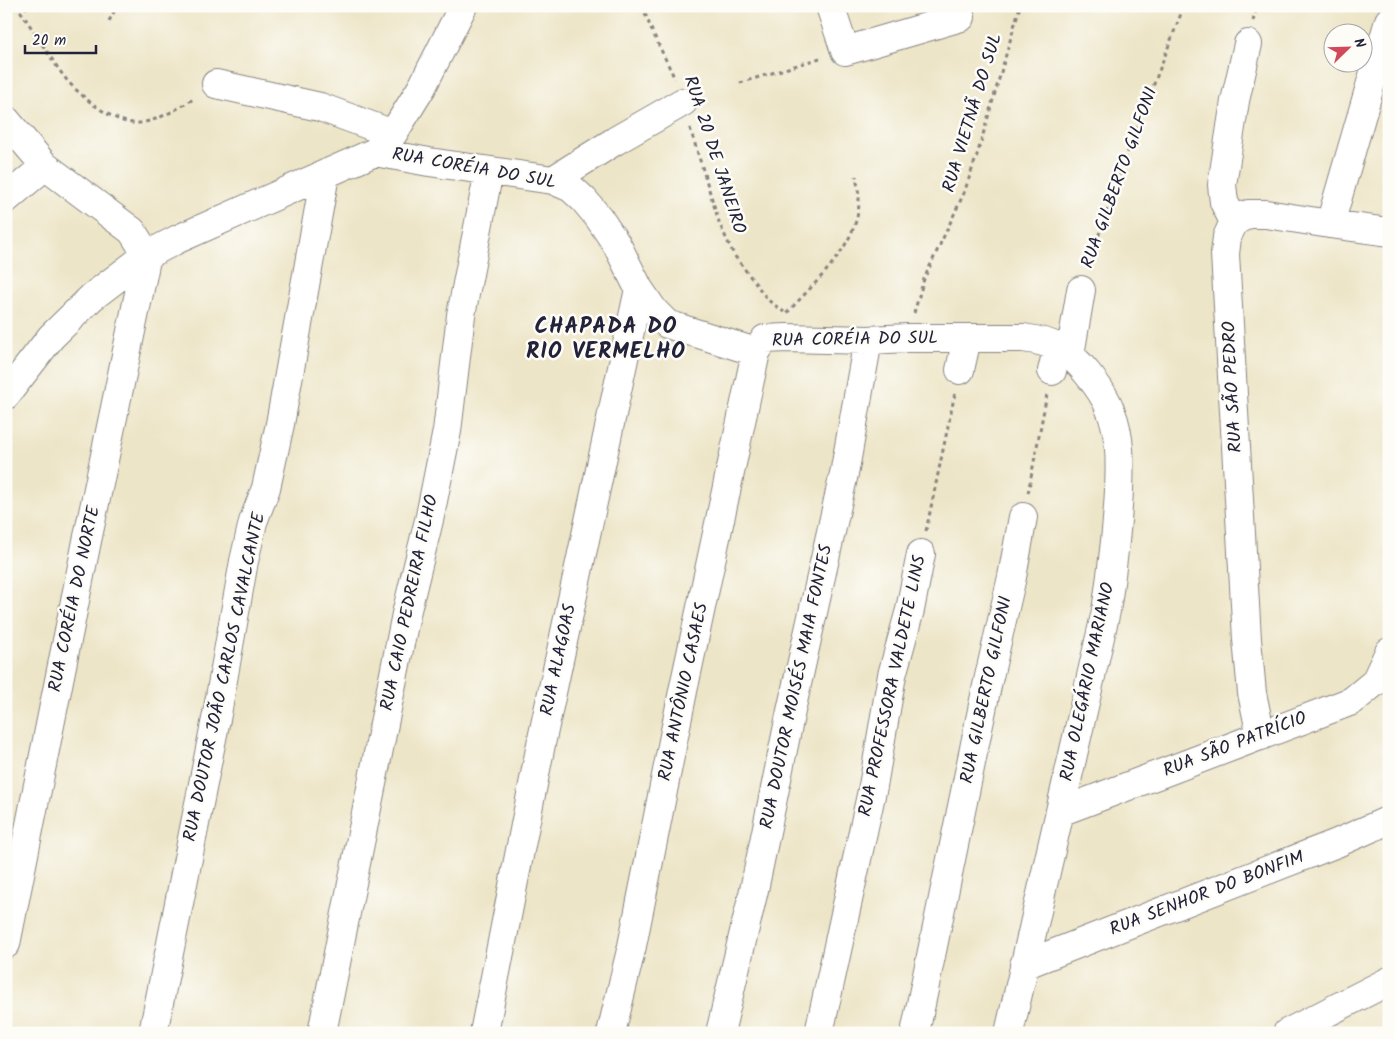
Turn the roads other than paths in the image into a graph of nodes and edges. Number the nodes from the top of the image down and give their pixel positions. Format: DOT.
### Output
graph roads {
  1 [pos="462,6"];
  2 [pos="830,6"];
  3 [pos="961,17"];
  4 [pos="1389,21"];
  5 [pos="1248,44"];
  6 [pos="216,84"];
  7 [pos="683,102"];
  8 [pos="6,120"];
  9 [pos="384,143"];
  10 [pos="45,166"];
  11 [pos="489,171"];
  12 [pos="325,175"];
  13 [pos="553,180"];
  14 [pos="6,199"];
  15 [pos="1234,222"];
  16 [pos="1330,224"];
  17 [pos="1389,232"];
  18 [pos="147,255"];
  19 [pos="640,289"];
  20 [pos="1081,290"];
  21 [pos="967,338"];
  22 [pos="868,340"];
  23 [pos="756,352"];
  24 [pos="1060,357"];
  25 [pos="960,370"];
  26 [pos="6,395"];
  27 [pos="1023,517"];
  28 [pos="921,554"];
  29 [pos="1389,652"];
  30 [pos="1261,736"];
  31 [pos="1060,812"];
  32 [pos="1389,820"];
  33 [pos="6,944"];
  34 [pos="1024,965"];
  35 [pos="1389,981"];
  36 [pos="153,1033"];
  37 [pos="322,1033"];
  38 [pos="484,1033"];
  39 [pos="611,1033"];
  40 [pos="720,1033"];
  41 [pos="818,1033"];
  42 [pos="915,1033"];
  43 [pos="1009,1033"];
  44 [pos="1287,1033"];
  1 -- 9 [label="street, RUA CORÉIA DO SUL"];
  2 -- 3 [label="street"];
  4 -- 16 [label="street"];
  5 -- 15 [label="street"];
  6 -- 9 [label="street"];
  7 -- 13 [label="street"];
  8 -- 10 [label="street"];
  9 -- 11 [label="street, RUA CORÉIA DO SUL"];
  9 -- 12 [label="street, RUA CORÉIA DO SUL"];
  10 -- 14 [label="street"];
  10 -- 18 [label="street"];
  11 -- 13 [label="street, RUA CORÉIA DO SUL"];
  11 -- 37 [label="street, RUA CAIO PEDREIRA FILHO"];
  12 -- 18 [label="street, RUA CORÉIA DO SUL"];
  12 -- 36 [label="street, RUA DOUTOR JOÃO CARLOS CAVALCANTE"];
  13 -- 19 [label="street, RUA CORÉIA DO SUL"];
  15 -- 16 [label="street"];
  15 -- 30 [label="street, RUA SÃO PEDRO"];
  16 -- 17 [label="street"];
  18 -- 26 [label="street, RUA CORÉIA DO SUL"];
  18 -- 33 [label="street, RUA CORÉIA DO NORTE"];
  19 -- 23 [label="street, RUA CORÉIA DO SUL"];
  19 -- 38 [label="street, RUA ALAGOAS"];
  20 -- 24 [label="street, RUA GILBERTO GILFONI"];
  21 -- 22 [label="street, RUA CORÉIA DO SUL"];
  21 -- 24 [label="street, RUA CORÉIA DO SUL"];
  21 -- 25 [label="street"];
  22 -- 23 [label="street, RUA CORÉIA DO SUL"];
  22 -- 40 [label="street, RUA DOUTOR MOISÉS MAIA FONTES"];
  23 -- 39 [label="street, RUA ANTÔNIO CASAES"];
  24 -- 31 [label="street, RUA OLEGÁRIO MARIANO"];
  27 -- 42 [label="street, RUA GILBERTO GILFONI"];
  28 -- 41 [label="street, RUA PROFESSORA VALDETE LINS"];
  29 -- 30 [label="street, RUA SÃO PATRÍCIO"];
  30 -- 31 [label="street, RUA SÃO PATRÍCIO"];
  31 -- 34 [label="street, RUA OLEGÁRIO MARIANO"];
  32 -- 34 [label="street, RUA SENHOR DO BONFIM"];
  34 -- 43 [label="street, RUA OLEGÁRIO MARIANO"];
  35 -- 44 [label="street"];
}
